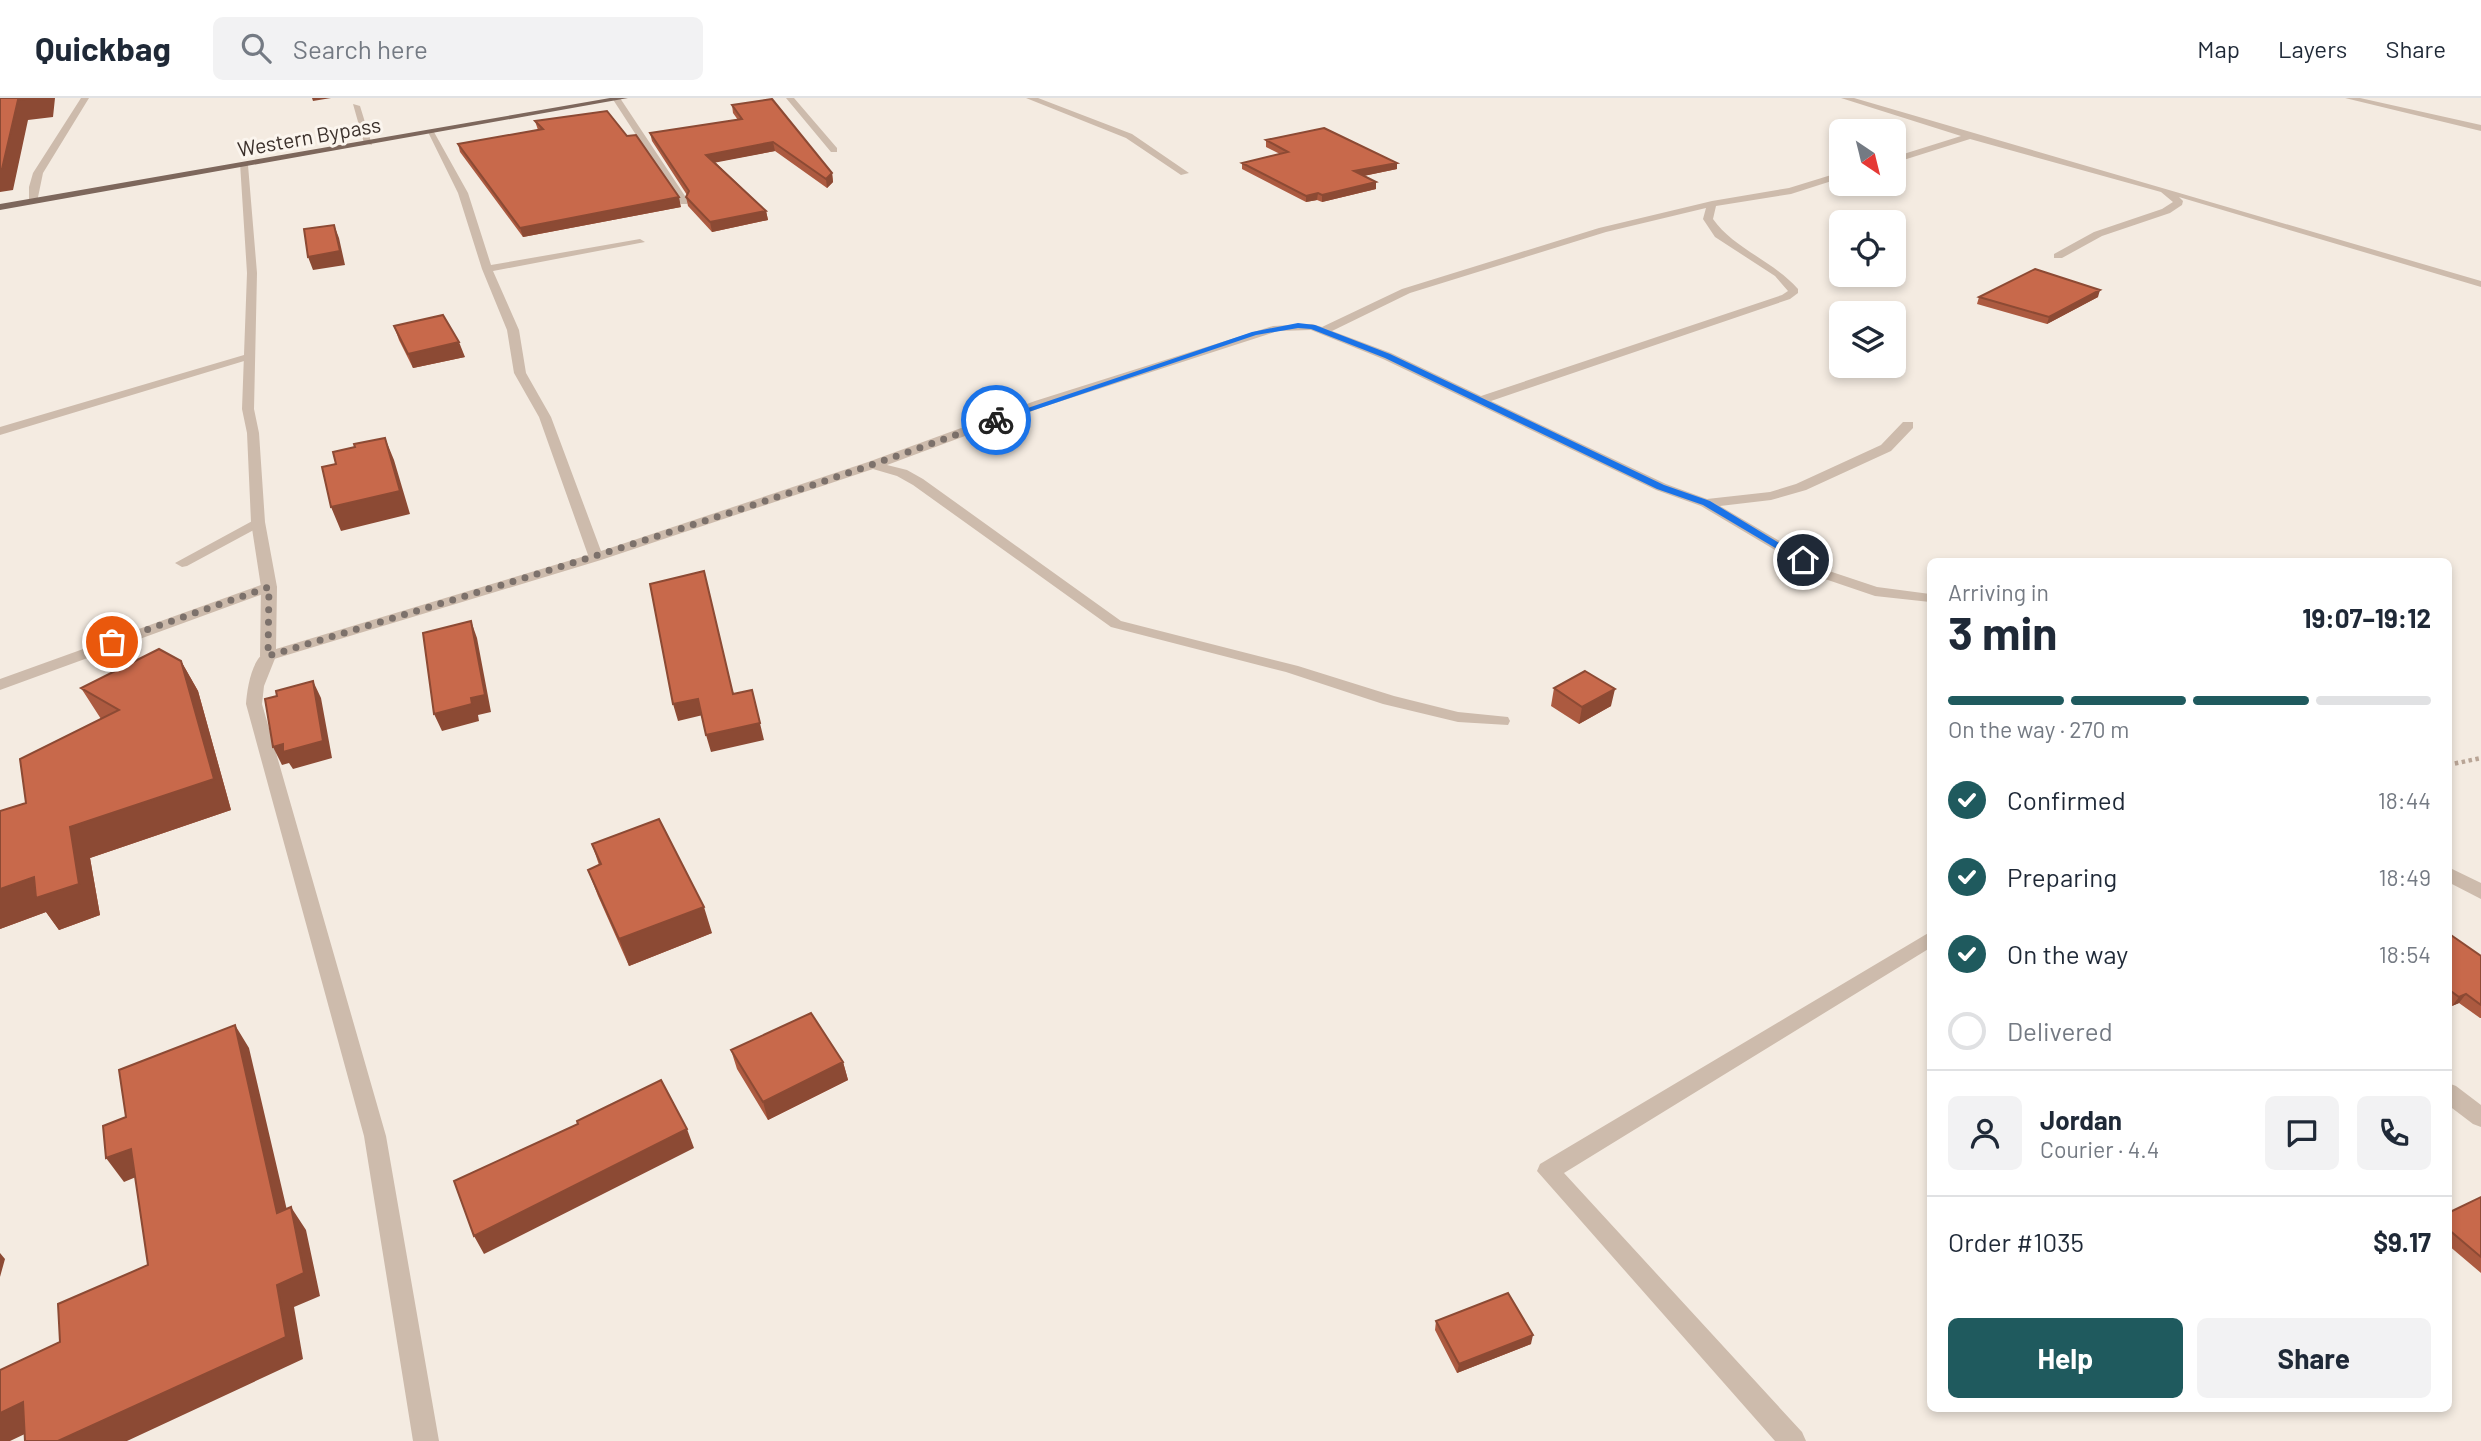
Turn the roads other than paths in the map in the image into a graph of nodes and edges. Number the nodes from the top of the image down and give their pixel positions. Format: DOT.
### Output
graph roads {
  1 [pos="85,98"];
  2 [pos="790,98"];
  3 [pos="1030,98"];
  4 [pos="1844,98"];
  5 [pos="2350,98"];
  6 [pos="620,99"];
  7 [pos="356,106"];
  8 [pos="2481,128"];
  9 [pos="430,132"];
  10 [pos="1970,136"];
  11 [pos="369,143"];
  12 [pos="834,150"];
  13 [pos="1906,155"];
  14 [pos="243,165"];
  15 [pos="1184,173"];
  16 [pos="1829,179"];
  17 [pos="2164,190"];
  18 [pos="32,202"];
  19 [pos="684,202"];
  20 [pos="1712,204"];
  21 [pos="0,208"];
  22 [pos="640,242"];
  23 [pos="2058,256"];
  24 [pos="487,269"];
  25 [pos="2481,284"];
  26 [pos="1324,330"];
  27 [pos="247,358"];
  28 [pos="1479,401"];
  29 [pos="1908,425"];
  30 [pos="0,431"];
  31 [pos="873,465"];
  32 [pos="1706,503"];
  33 [pos="258,522"];
  34 [pos="596,557"];
  35 [pos="182,563"];
  36 [pos="269,587"];
  37 [pos="1927,598"];
  38 [pos="268,656"];
  39 [pos="0,685"];
  40 [pos="1502,721"];
  41 [pos="2452,875"];
  42 [pos="2481,892"];
  43 [pos="1927,941"];
  44 [pos="2452,1095"];
  45 [pos="2481,1118"];
  46 [pos="426,1441"];
  47 [pos="1793,1441"];
  1 -- 18 [label="street"];
  2 -- 12 [label="street"];
  3 -- 15 [label="street"];
  4 -- 10 [label="street"];
  5 -- 8 [label="street"];
  6 -- 9 [label="main road, Western Bypass"];
  6 -- 19 [label="street"];
  7 -- 11 [label="street"];
  9 -- 11 [label="main road, Western Bypass"];
  9 -- 24 [label="street"];
  10 -- 13 [label="street"];
  10 -- 17 [label="street"];
  11 -- 14 [label="main road, Western Bypass"];
  14 -- 18 [label="main road, Western Bypass"];
  14 -- 27 [label="street"];
  16 -- 20 [label="street"];
  17 -- 23 [label="street"];
  17 -- 25 [label="street"];
  18 -- 21 [label="main road, Western Bypass"];
  20 -- 26 [label="street"];
  20 -- 28 [label="street"];
  22 -- 24 [label="street"];
  24 -- 34 [label="street"];
  26 -- 28 [label="street"];
  26 -- 31 [label="street"];
  27 -- 30 [label="street"];
  27 -- 33 [label="street"];
  28 -- 32 [label="street"];
  29 -- 32 [label="street"];
  31 -- 34 [label="street"];
  31 -- 40 [label="street"];
  32 -- 37 [label="street"];
  33 -- 35 [label="street"];
  33 -- 36 [label="street"];
  34 -- 38 [label="street"];
  36 -- 38 [label="street"];
  36 -- 39 [label="street"];
  38 -- 46 [label="street"];
  41 -- 42 [label="street"];
  43 -- 47 [label="street"];
  44 -- 45 [label="street"];
}
